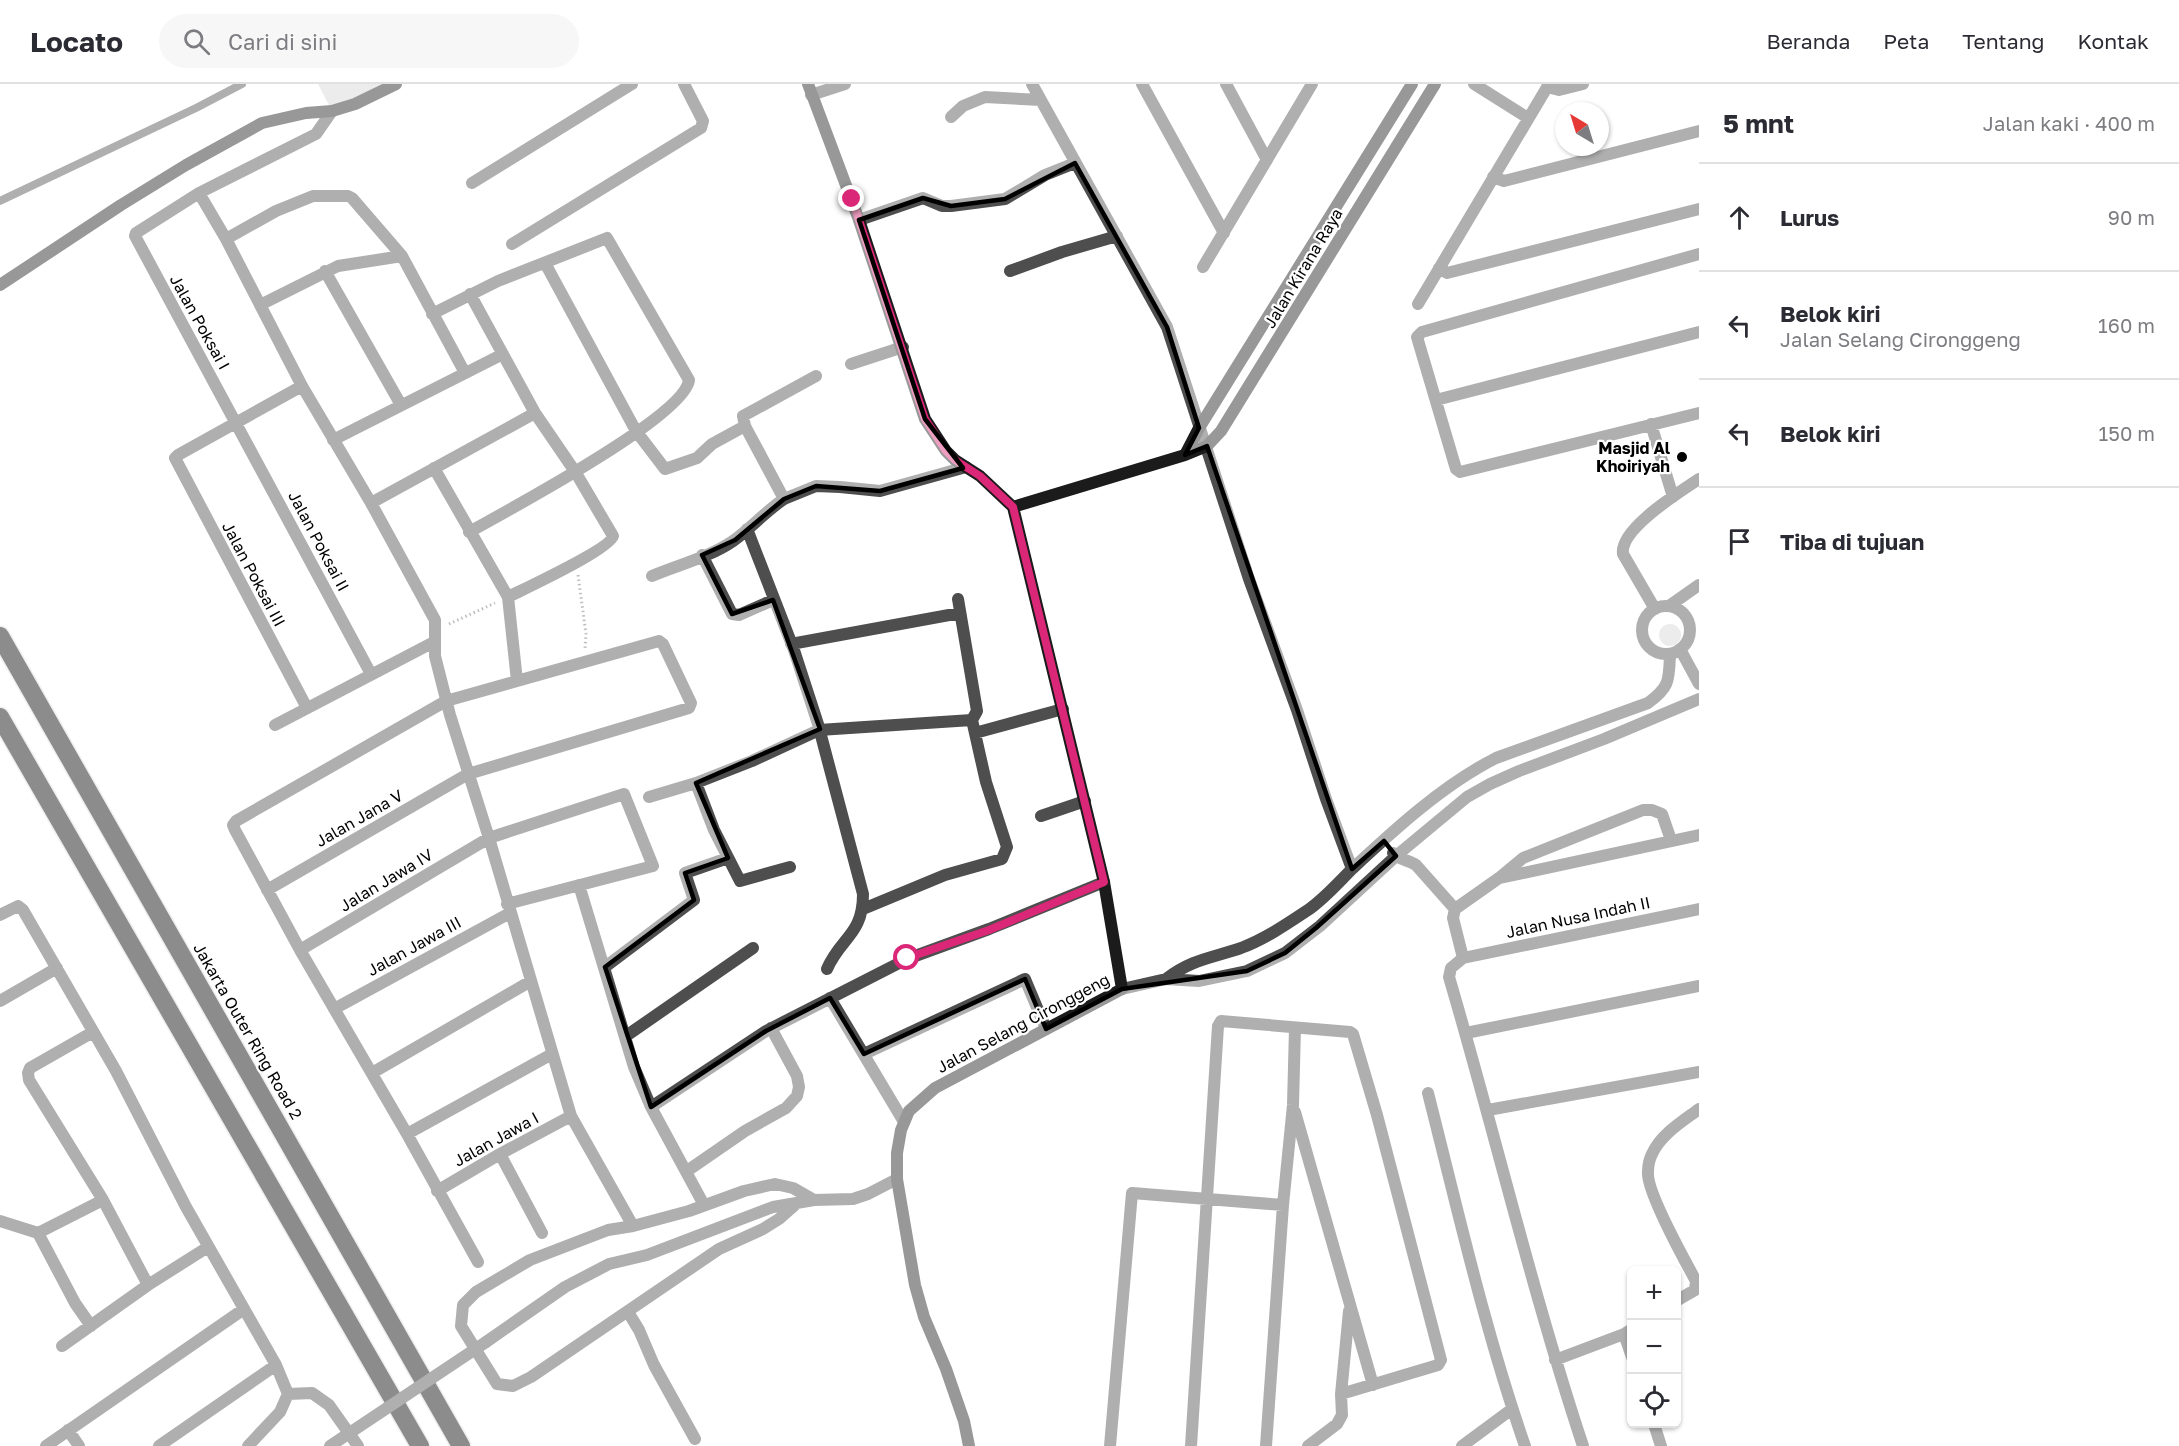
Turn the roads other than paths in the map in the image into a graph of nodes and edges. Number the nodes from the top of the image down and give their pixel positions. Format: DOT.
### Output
graph roads {
  1 [pos="242,84"];
  2 [pos="632,84"];
  3 [pos="684,84"];
  4 [pos="845,84"];
  5 [pos="1032,84"];
  6 [pos="1143,84"];
  7 [pos="1226,84"];
  8 [pos="1312,84"];
  9 [pos="1412,84"];
  10 [pos="1435,84"];
  11 [pos="1474,84"];
  12 [pos="1583,84"];
  13 [pos="390,85"];
  14 [pos="1548,86"];
  15 [pos="810,90"];
  16 [pos="1041,100"];
  17 [pos="332,111"];
  18 [pos="951,117"];
  19 [pos="1528,118"];
  20 [pos="1699,131"];
  21 [pos="1267,160"];
  22 [pos="1075,163"];
  23 [pos="1493,177"];
  24 [pos="472,183"];
  25 [pos="199,193"];
  26 [pos="0,201"];
  27 [pos="1699,209"];
  28 [pos="860,220"];
  29 [pos="1224,233"];
  30 [pos="1117,236"];
  31 [pos="226,239"];
  32 [pos="512,244"];
  33 [pos="1699,254"];
  34 [pos="402,256"];
  35 [pos="546,263"];
  36 [pos="1203,267"];
  37 [pos="1439,268"];
  38 [pos="325,271"];
  39 [pos="1010,271"];
  40 [pos="0,285"];
  41 [pos="470,294"];
  42 [pos="260,304"];
  43 [pos="1418,304"];
  44 [pos="432,314"];
  45 [pos="1699,332"];
  46 [pos="903,347"];
  47 [pos="503,354"];
  48 [pos="851,364"];
  49 [pos="465,373"];
  50 [pos="816,375"];
  51 [pos="302,386"];
  52 [pos="1436,400"];
  53 [pos="401,405"];
  54 [pos="535,413"];
  55 [pos="1699,413"];
  56 [pos="237,423"];
  57 [pos="1651,424"];
  58 [pos="745,426"];
  59 [pos="1199,428"];
  60 [pos="636,431"];
  61 [pos="333,440"];
  62 [pos="1207,446"];
  63 [pos="1185,455"];
  64 [pos="966,467"];
  65 [pos="434,468"];
  66 [pos="576,472"];
  67 [pos="1699,479"];
  68 [pos="1673,497"];
  69 [pos="784,498"];
  70 [pos="371,503"];
  71 [pos="1013,507"];
  72 [pos="747,529"];
  73 [pos="469,532"];
  74 [pos="702,555"];
  75 [pos="652,576"];
  76 [pos="1699,585"];
  77 [pos="508,597"];
  78 [pos="958,599"];
  79 [pos="773,600"];
  80 [pos="1669,606"];
  81 [pos="1655,609"];
  82 [pos="960,613"];
  83 [pos="1694,632"];
  84 [pos="0,636"];
  85 [pos="435,636"];
  86 [pos="791,644"];
  87 [pos="1675,651"];
  88 [pos="371,674"];
  89 [pos="517,681"];
  90 [pos="1699,684"];
  91 [pos="1699,699"];
  92 [pos="447,701"];
  93 [pos="307,708"];
  94 [pos="1063,709"];
  95 [pos="0,717"];
  96 [pos="972,720"];
  97 [pos="275,725"];
  98 [pos="819,730"];
  99 [pos="975,733"];
  100 [pos="468,774"];
  101 [pos="696,783"];
  102 [pos="649,797"];
  103 [pos="1085,801"];
  104 [pos="1041,816"];
  105 [pos="1699,835"];
  106 [pos="489,838"];
  107 [pos="1671,840"];
  108 [pos="1384,841"];
  109 [pos="1396,856"];
  110 [pos="728,858"];
  111 [pos="790,867"];
  112 [pos="1352,869"];
  113 [pos="1499,878"];
  114 [pos="1104,882"];
  115 [pos="579,885"];
  116 [pos="267,890"];
  117 [pos="509,909"];
  118 [pos="863,909"];
  119 [pos="1455,909"];
  120 [pos="1699,909"];
  121 [pos="1307,911"];
  122 [pos="0,915"];
  123 [pos="1316,928"];
  124 [pos="753,948"];
  125 [pos="300,950"];
  126 [pos="1463,958"];
  127 [pos="605,967"];
  128 [pos="57,968"];
  129 [pos="827,969"];
  130 [pos="1166,979"];
  131 [pos="531,981"];
  132 [pos="1699,986"];
  133 [pos="1122,989"];
  134 [pos="830,998"];
  135 [pos="0,1001"];
  136 [pos="334,1009"];
  137 [pos="771,1028"];
  138 [pos="1295,1028"];
  139 [pos="1046,1029"];
  140 [pos="93,1032"];
  141 [pos="1466,1033"];
  142 [pos="626,1036"];
  143 [pos="552,1054"];
  144 [pos="864,1054"];
  145 [pos="1699,1072"];
  146 [pos="372,1073"];
  147 [pos="1428,1093"];
  148 [pos="1293,1105"];
  149 [pos="651,1107"];
  150 [pos="1699,1109"];
  151 [pos="1488,1110"];
  152 [pos="571,1116"];
  153 [pos="904,1122"];
  154 [pos="407,1134"];
  155 [pos="500,1154"];
  156 [pos="687,1171"];
  157 [pos="897,1179"];
  158 [pos="437,1191"];
  159 [pos="1206,1199"];
  160 [pos="102,1200"];
  161 [pos="814,1200"];
  162 [pos="797,1203"];
  163 [pos="704,1205"];
  164 [pos="1283,1205"];
  165 [pos="0,1221"];
  166 [pos="633,1226"];
  167 [pos="38,1233"];
  168 [pos="542,1233"];
  169 [pos="208,1246"];
  170 [pos="478,1262"];
  171 [pos="148,1285"];
  172 [pos="1681,1299"];
  173 [pos="1350,1304"];
  174 [pos="244,1309"];
  175 [pos="628,1312"];
  176 [pos="91,1326"];
  177 [pos="1627,1332"];
  178 [pos="62,1346"];
  179 [pos="1554,1360"];
  180 [pos="276,1365"];
  181 [pos="1373,1385"];
  182 [pos="288,1394"];
  183 [pos="1341,1394"];
  184 [pos="1512,1409"];
  185 [pos="1655,1428"];
  186 [pos="68,1430"];
  187 [pos="694,1439"];
  188 [pos="46,1446"];
  189 [pos="79,1446"];
  190 [pos="159,1446"];
  191 [pos="248,1446"];
  192 [pos="330,1446"];
  193 [pos="358,1446"];
  194 [pos="420,1446"];
  195 [pos="461,1446"];
  196 [pos="969,1446"];
  197 [pos="1110,1446"];
  198 [pos="1191,1446"];
  199 [pos="1266,1446"];
  200 [pos="1308,1446"];
  201 [pos="1462,1446"];
  202 [pos="1525,1446"];
  203 [pos="1583,1446"];
  204 [pos="1661,1446"];
  1 -- 26 [label="lane"];
  2 -- 24 [label="street"];
  3 -- 32 [label="street"];
  4 -- 15 [label="street"];
  5 -- 16 [label="street"];
  6 -- 29 [label="street"];
  7 -- 21 [label="street"];
  8 -- 21 [label="street"];
  9 -- 59 [label="street, Jalan Kirana Raya"];
  10 -- 62 [label="street, Jalan Kirana Raya"];
  11 -- 19 [label="street"];
  12 -- 14 [label="street"];
  13 -- 17 [label="street"];
  14 -- 19 [label="street"];
  15 -- 28 [label="street"];
  16 -- 18 [label="street"];
  16 -- 22 [label="street"];
  17 -- 25 [label="street"];
  17 -- 40 [label="street"];
  19 -- 23 [label="street"];
  20 -- 23 [label="street"];
  21 -- 29 [label="street"];
  22 -- 28 [label="street"];
  22 -- 30 [label="street"];
  23 -- 37 [label="street"];
  25 -- 31 [label="street"];
  25 -- 56 [label="street, Jalan Poksai I"];
  27 -- 37 [label="street"];
  28 -- 46 [label="street"];
  29 -- 36 [label="street"];
  30 -- 39 [label="street"];
  30 -- 59 [label="street"];
  31 -- 34 [label="street"];
  31 -- 42 [label="street"];
  33 -- 52 [label="street"];
  34 -- 38 [label="street"];
  34 -- 44 [label="street"];
  35 -- 41 [label="street"];
  35 -- 60 [label="street"];
  35 -- 60 [label="street"];
  37 -- 43 [label="street"];
  38 -- 42 [label="street"];
  38 -- 53 [label="street"];
  41 -- 44 [label="street"];
  41 -- 47 [label="street"];
  42 -- 51 [label="street"];
  44 -- 49 [label="street"];
  45 -- 52 [label="street"];
  46 -- 48 [label="street"];
  46 -- 64 [label="street"];
  47 -- 49 [label="street"];
  47 -- 54 [label="street"];
  49 -- 53 [label="street"];
  50 -- 58 [label="street"];
  51 -- 56 [label="street"];
  51 -- 61 [label="street"];
  52 -- 57 [label="street"];
  53 -- 61 [label="street"];
  54 -- 65 [label="street"];
  54 -- 66 [label="street"];
  55 -- 57 [label="street"];
  56 -- 88 [label="street, Jalan Poksai II"];
  56 -- 93 [label="street, Jalan Poksai III"];
  57 -- 68 [label="street"];
  58 -- 60 [label="street"];
  58 -- 69 [label="street"];
  59 -- 62 [label="street"];
  59 -- 63 [label="street, Jalan Kirana Raya"];
  60 -- 66 [label="street"];
  61 -- 70 [label="street"];
  62 -- 63 [label="street, Jalan Kirana Raya"];
  62 -- 112 [label="street"];
  63 -- 71 [label="street, Jalan Kirana Raya"];
  64 -- 69 [label="street"];
  64 -- 71 [label="street"];
  65 -- 70 [label="street"];
  65 -- 73 [label="street"];
  66 -- 73 [label="street"];
  66 -- 77 [label="street"];
  67 -- 68 [label="street"];
  68 -- 81 [label="street"];
  69 -- 72 [label="street"];
  70 -- 85 [label="street"];
  71 -- 94 [label="street, Jalan Selang Cironggeng"];
  72 -- 74 [label="street"];
  72 -- 79 [label="street"];
  73 -- 77 [label="street"];
  74 -- 75 [label="street"];
  74 -- 79 [label="street"];
  76 -- 80 [label="street"];
  77 -- 89 [label="street"];
  78 -- 82 [label="street"];
  79 -- 86 [label="street"];
  80 -- 81 [label="street"];
  80 -- 83 [label="street"];
  81 -- 87 [label="street"];
  82 -- 86 [label="street"];
  82 -- 96 [label="street"];
  83 -- 87 [label="street"];
  84 -- 195 [label="highway, Jakarta Outer Ring Road 2"];
  85 -- 88 [label="street"];
  85 -- 92 [label="street"];
  86 -- 98 [label="street"];
  87 -- 90 [label="street"];
  87 -- 108 [label="street"];
  88 -- 93 [label="street"];
  89 -- 92 [label="street"];
  89 -- 100 [label="street, Jalan Jana V"];
  91 -- 109 [label="street"];
  92 -- 100 [label="street"];
  92 -- 116 [label="street"];
  93 -- 97 [label="street"];
  94 -- 99 [label="street"];
  94 -- 103 [label="street, Jalan Selang Cironggeng"];
  95 -- 194 [label="highway"];
  96 -- 98 [label="street"];
  96 -- 99 [label="street"];
  98 -- 101 [label="street"];
  98 -- 118 [label="street"];
  99 -- 118 [label="street"];
  100 -- 106 [label="street"];
  100 -- 116 [label="street, Jalan Jana V"];
  101 -- 102 [label="street"];
  101 -- 110 [label="street"];
  103 -- 104 [label="street"];
  103 -- 114 [label="street, Jalan Selang Cironggeng"];
  105 -- 107 [label="street"];
  106 -- 115 [label="street, Jalan Jawa IV"];
  106 -- 117 [label="street"];
  106 -- 125 [label="street, Jalan Jawa IV"];
  107 -- 113 [label="street"];
  107 -- 113 [label="street"];
  108 -- 109 [label="street"];
  108 -- 112 [label="street"];
  109 -- 119 [label="street"];
  109 -- 123 [label="street"];
  110 -- 111 [label="street"];
  110 -- 127 [label="street"];
  112 -- 121 [label="street"];
  113 -- 119 [label="street"];
  114 -- 133 [label="street, Jalan Selang Cironggeng"];
  114 -- 134 [label="street"];
  115 -- 117 [label="street, Jalan Jawa III"];
  115 -- 127 [label="street"];
  116 -- 125 [label="street"];
  117 -- 131 [label="street"];
  117 -- 136 [label="street, Jalan Jawa III"];
  118 -- 129 [label="street"];
  119 -- 126 [label="street"];
  120 -- 126 [label="street, Jalan Nusa Indah II"];
  121 -- 123 [label="street"];
  121 -- 130 [label="street"];
  122 -- 128 [label="street"];
  123 -- 130 [label="street"];
  124 -- 142 [label="street"];
  125 -- 136 [label="street"];
  126 -- 141 [label="street"];
  127 -- 142 [label="street"];
  128 -- 135 [label="street"];
  128 -- 140 [label="street"];
  130 -- 133 [label="street"];
  131 -- 143 [label="street"];
  131 -- 146 [label="street"];
  132 -- 141 [label="street"];
  133 -- 139 [label="street, Jalan Selang Cironggeng"];
  134 -- 137 [label="street"];
  134 -- 144 [label="street"];
  136 -- 146 [label="street"];
  137 -- 149 [label="street"];
  137 -- 156 [label="street"];
  138 -- 148 [label="street"];
  138 -- 159 [label="street"];
  138 -- 181 [label="street"];
  139 -- 144 [label="street"];
  139 -- 153 [label="street, Jalan Selang Cironggeng"];
  140 -- 160 [label="street"];
  140 -- 169 [label="street"];
  141 -- 151 [label="street"];
  142 -- 149 [label="street"];
  143 -- 152 [label="street"];
  143 -- 154 [label="street"];
  144 -- 153 [label="street"];
  145 -- 151 [label="street"];
  146 -- 154 [label="street"];
  147 -- 184 [label="street"];
  148 -- 164 [label="street"];
  148 -- 173 [label="street"];
  149 -- 156 [label="street"];
  150 -- 172 [label="street"];
  151 -- 179 [label="street"];
  152 -- 155 [label="street, Jalan Jawa I"];
  152 -- 166 [label="street"];
  153 -- 157 [label="street, Jalan Selang Cironggeng"];
  154 -- 158 [label="street"];
  155 -- 158 [label="street, Jalan Jawa I"];
  155 -- 168 [label="street"];
  156 -- 163 [label="street"];
  157 -- 161 [label="street"];
  157 -- 196 [label="street, Jalan Selang Cironggeng"];
  158 -- 170 [label="street"];
  159 -- 164 [label="street"];
  159 -- 197 [label="street"];
  159 -- 198 [label="street"];
  160 -- 167 [label="street"];
  160 -- 171 [label="street"];
  161 -- 162 [label="street"];
  161 -- 163 [label="street"];
  162 -- 175 [label="street"];
  162 -- 192 [label="street, bridge"];
  163 -- 166 [label="street"];
  164 -- 199 [label="street"];
  165 -- 167 [label="street"];
  166 -- 175 [label="street"];
  167 -- 176 [label="street"];
  169 -- 171 [label="street"];
  169 -- 174 [label="street"];
  171 -- 176 [label="street"];
  173 -- 181 [label="street"];
  173 -- 183 [label="street"];
  174 -- 180 [label="street"];
  174 -- 186 [label="street"];
  175 -- 187 [label="street"];
  176 -- 178 [label="street"];
  177 -- 179 [label="street"];
  179 -- 203 [label="street"];
  180 -- 182 [label="street"];
  180 -- 190 [label="street"];
  181 -- 183 [label="street"];
  182 -- 191 [label="street"];
  182 -- 193 [label="street"];
  183 -- 200 [label="street"];
  184 -- 201 [label="street"];
  184 -- 202 [label="street"];
  185 -- 204 [label="street"];
  186 -- 188 [label="street"];
  186 -- 189 [label="street"];
}
